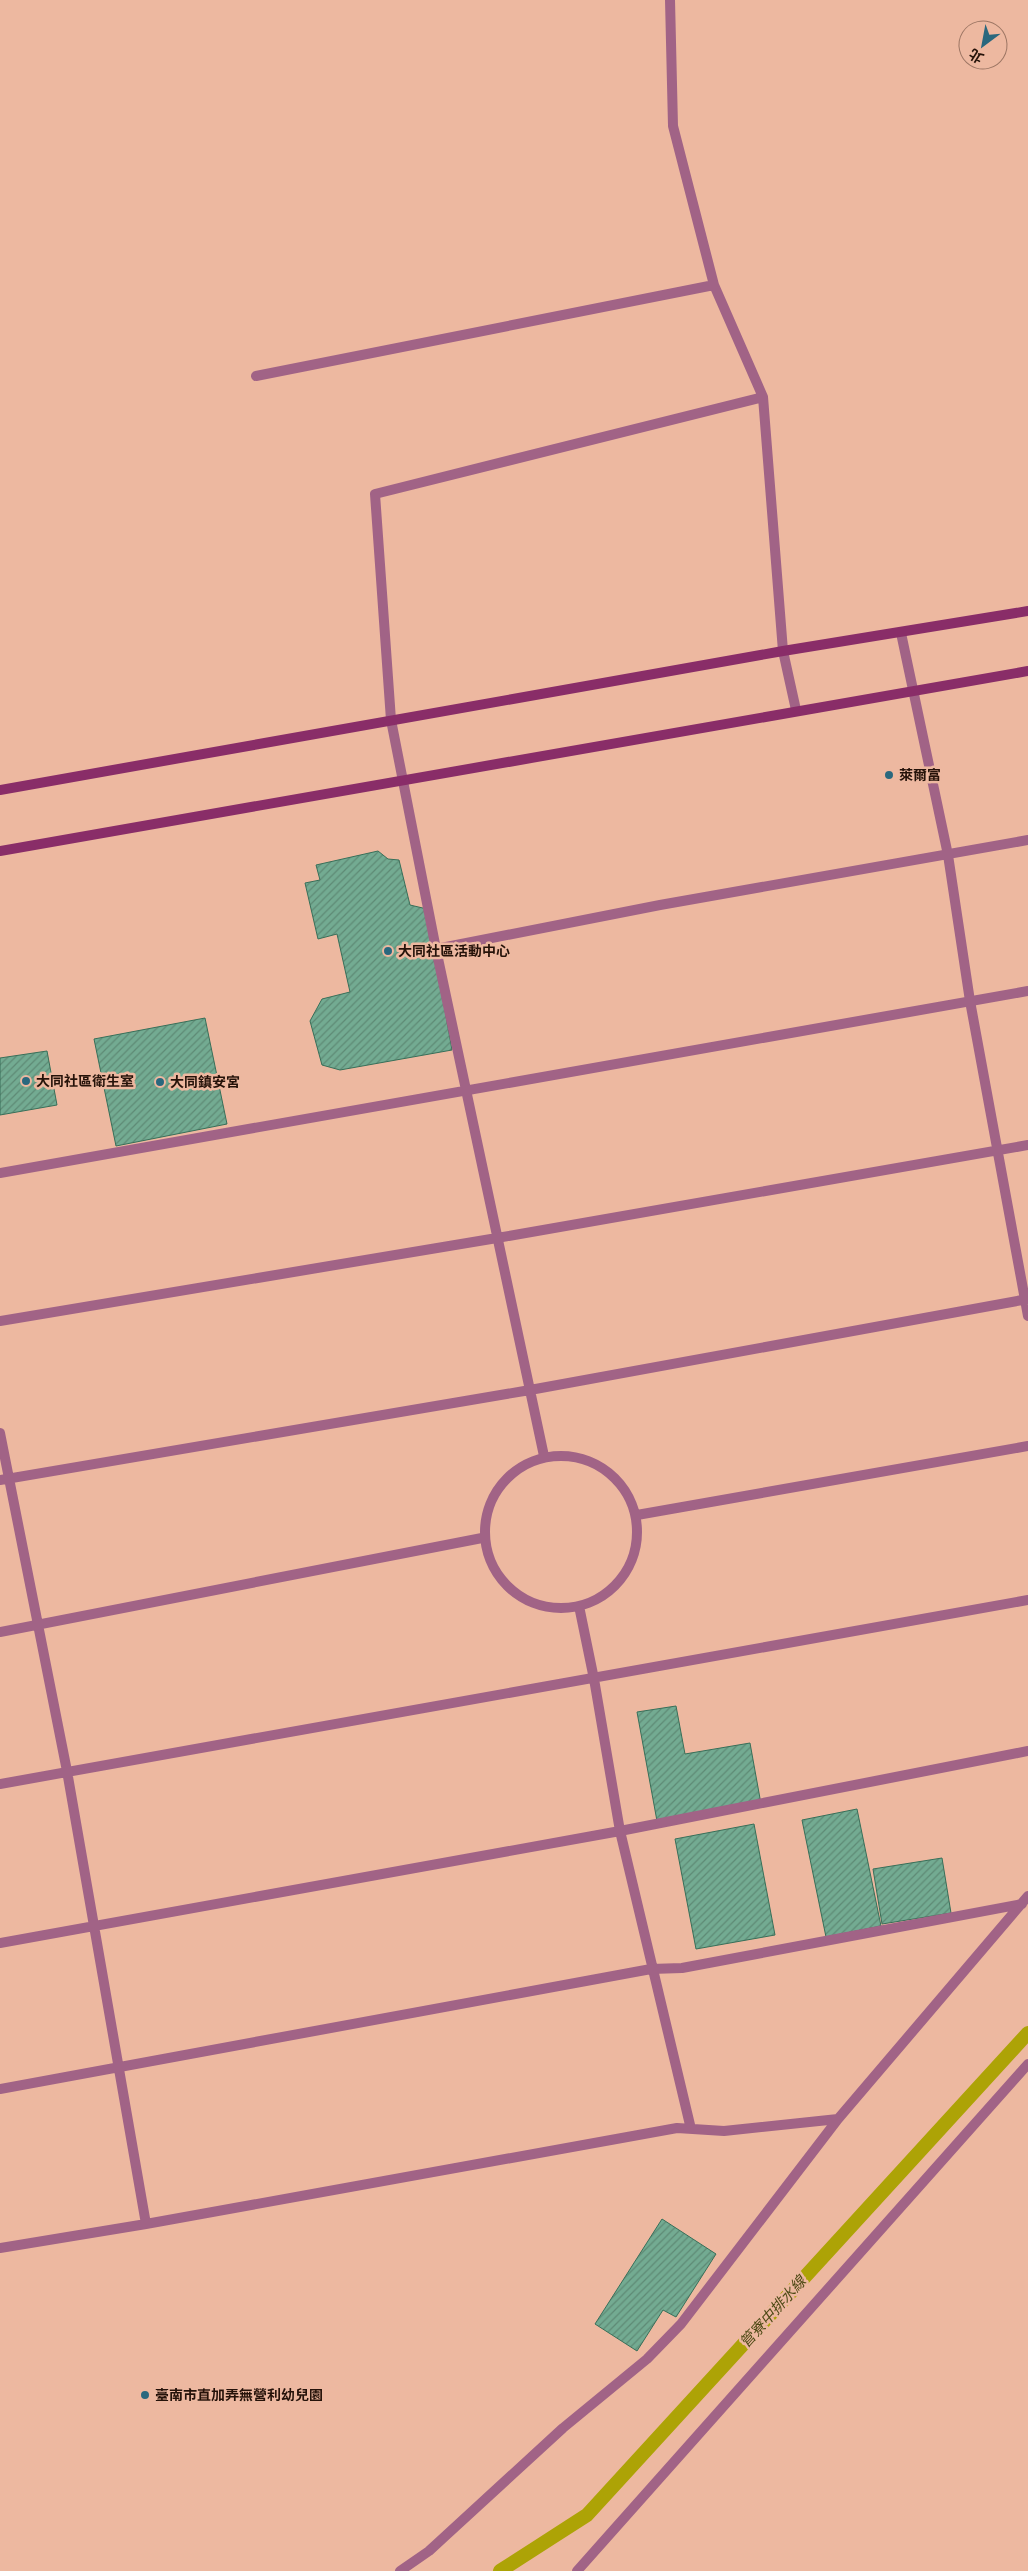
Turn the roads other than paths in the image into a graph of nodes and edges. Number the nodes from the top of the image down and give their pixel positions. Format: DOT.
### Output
graph roads {
  1 [pos="670,0"];
  2 [pos="714,285"];
  3 [pos="256,376"];
  4 [pos="763,397"];
  5 [pos="1028,611"];
  6 [pos="901,633"];
  7 [pos="783,651"];
  8 [pos="1028,671"];
  9 [pos="914,690"];
  10 [pos="796,710"];
  11 [pos="391,720"];
  12 [pos="404,779"];
  13 [pos="0,790"];
  14 [pos="1028,840"];
  15 [pos="0,851"];
  16 [pos="948,855"];
  17 [pos="436,950"];
  18 [pos="1028,991"];
  19 [pos="970,1001"];
  20 [pos="466,1091"];
  21 [pos="1028,1146"];
  22 [pos="996,1150"];
  23 [pos="0,1173"];
  24 [pos="497,1238"];
  25 [pos="1026,1300"];
  26 [pos="1028,1316"];
  27 [pos="0,1321"];
  28 [pos="530,1390"];
  29 [pos="0,1433"];
  30 [pos="1028,1446"];
  31 [pos="544,1456"];
  32 [pos="4,1480"];
  33 [pos="637,1515"];
  34 [pos="482,1538"];
  35 [pos="1028,1600"];
  36 [pos="578,1606"];
  37 [pos="36,1625"];
  38 [pos="0,1632"];
  39 [pos="594,1679"];
  40 [pos="1028,1751"];
  41 [pos="66,1771"];
  42 [pos="0,1784"];
  43 [pos="620,1831"];
  44 [pos="1025,1900"];
  45 [pos="95,1925"];
  46 [pos="0,1943"];
  47 [pos="651,1969"];
  48 [pos="1028,2064"];
  49 [pos="120,2066"];
  50 [pos="0,2089"];
  51 [pos="838,2119"];
  52 [pos="691,2129"];
  53 [pos="146,2224"];
  54 [pos="0,2248"];
  55 [pos="400,2571"];
  56 [pos="577,2571"];
  1 -- 2 [label="lane"];
  2 -- 3 [label="lane"];
  2 -- 4 [label="lane"];
  4 -- 7 [label="lane"];
  4 -- 11 [label="lane"];
  5 -- 6 [label="main road"];
  6 -- 7 [label="main road"];
  6 -- 9 [label="lane"];
  7 -- 10 [label="lane"];
  7 -- 11 [label="main road"];
  8 -- 9 [label="main road"];
  9 -- 10 [label="main road"];
  9 -- 16 [label="lane"];
  10 -- 12 [label="main road"];
  11 -- 12 [label="lane"];
  11 -- 13 [label="main road"];
  12 -- 15 [label="main road"];
  12 -- 17 [label="lane"];
  14 -- 16 [label="lane"];
  16 -- 17 [label="lane"];
  16 -- 19 [label="lane"];
  17 -- 20 [label="lane"];
  18 -- 19 [label="lane"];
  19 -- 20 [label="lane"];
  19 -- 22 [label="lane"];
  20 -- 23 [label="lane"];
  20 -- 24 [label="lane"];
  21 -- 22 [label="lane"];
  22 -- 24 [label="lane"];
  22 -- 25 [label="lane"];
  24 -- 27 [label="lane"];
  24 -- 28 [label="lane"];
  25 -- 26 [label="lane"];
  25 -- 28 [label="lane"];
  28 -- 31 [label="lane"];
  28 -- 32 [label="lane"];
  29 -- 32 [label="lane"];
  30 -- 33 [label="lane"];
  31 -- 33 [label="lane"];
  31 -- 34 [label="lane"];
  32 -- 37 [label="lane"];
  33 -- 36 [label="lane"];
  34 -- 36 [label="lane"];
  34 -- 37 [label="lane"];
  35 -- 39 [label="lane"];
  36 -- 39 [label="lane"];
  37 -- 38 [label="lane"];
  37 -- 41 [label="lane"];
  39 -- 41 [label="lane"];
  39 -- 43 [label="lane"];
  40 -- 43 [label="lane"];
  41 -- 42 [label="lane"];
  41 -- 45 [label="lane"];
  43 -- 45 [label="lane"];
  43 -- 47 [label="lane"];
  44 -- 47 [label="lane"];
  44 -- 51 [label="lane"];
  45 -- 46 [label="lane"];
  45 -- 49 [label="lane"];
  47 -- 49 [label="lane"];
  47 -- 52 [label="lane"];
  48 -- 56 [label="lane"];
  49 -- 50 [label="lane"];
  49 -- 53 [label="lane"];
  51 -- 52 [label="lane"];
  51 -- 55 [label="lane"];
  52 -- 53 [label="lane"];
  53 -- 54 [label="lane"];
}
